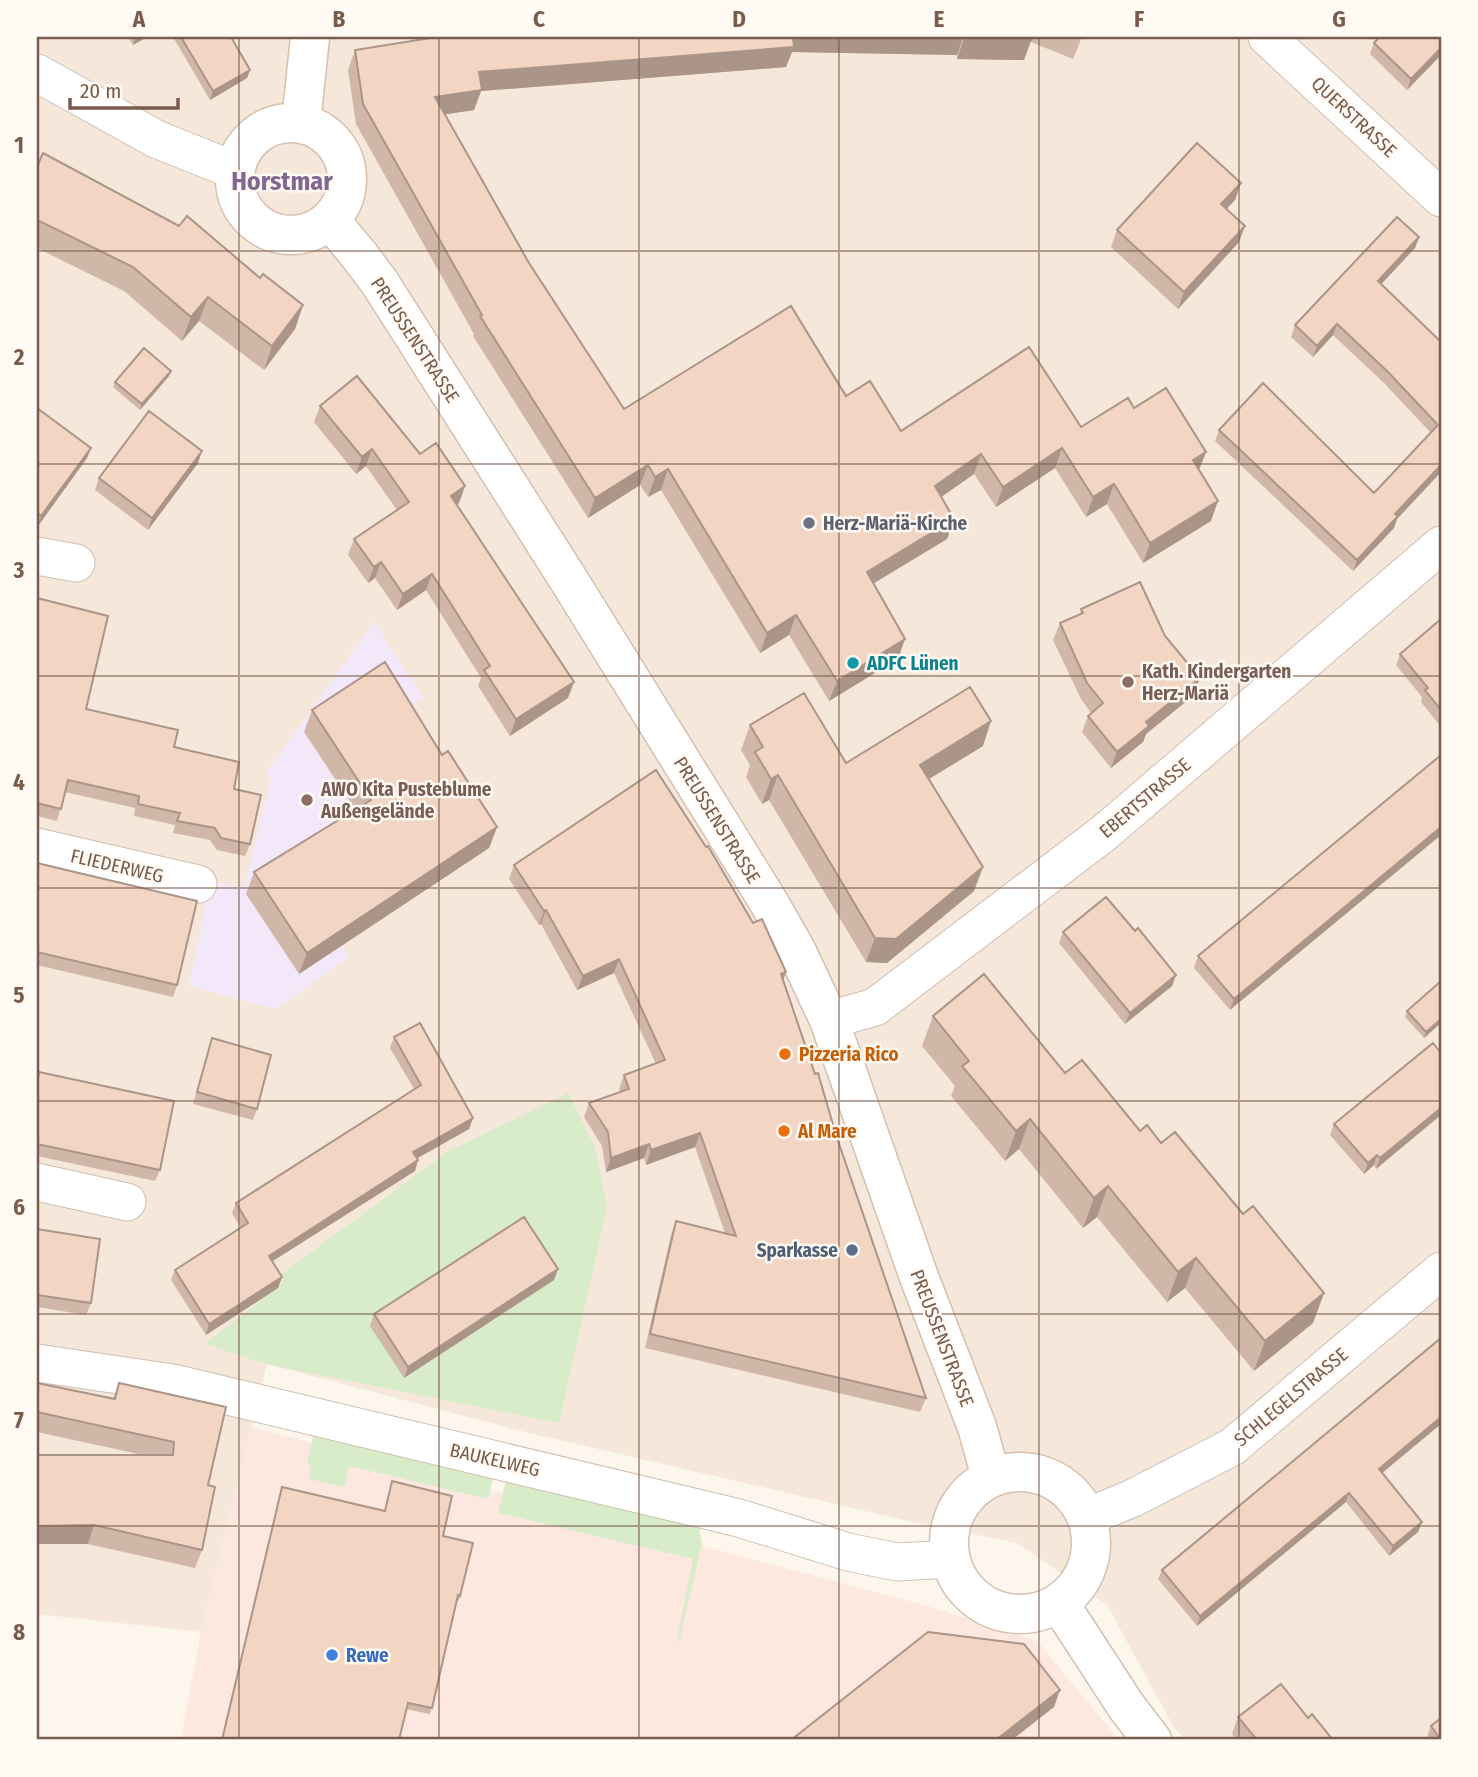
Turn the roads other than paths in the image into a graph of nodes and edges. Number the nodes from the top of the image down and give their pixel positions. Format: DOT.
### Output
graph roads {
  1 [pos="310,37"];
  2 [pos="1268,37"];
  3 [pos="37,73"];
  4 [pos="301,123"];
  5 [pos="236,170"];
  6 [pos="1441,198"];
  7 [pos="330,220"];
  8 [pos="1441,545"];
  9 [pos="37,556"];
  10 [pos="76,563"];
  11 [pos="37,847"];
  12 [pos="198,884"];
  13 [pos="829,1020"];
  14 [pos="37,1182"];
  15 [pos="127,1202"];
  16 [pos="1441,1271"];
  17 [pos="37,1363"];
  18 [pos="991,1477"];
  19 [pos="1087,1517"];
  20 [pos="950,1559"];
  21 [pos="1059,1603"];
  22 [pos="1152,1740"];
  1 -- 4 [label="street"];
  2 -- 6 [label="street, QUERSTRASSE"];
  3 -- 5 [label="street"];
  4 -- 5 [label="street"];
  4 -- 7 [label="street"];
  5 -- 7 [label="street"];
  7 -- 13 [label="street, PREUSSENSTRASSE"];
  8 -- 13 [label="street, EBERTSTRASSE"];
  9 -- 10 [label="street"];
  11 -- 12 [label="street, FLIEDERWEG"];
  13 -- 18 [label="street, PREUSSENSTRASSE"];
  14 -- 15 [label="street"];
  16 -- 19 [label="street, SCHLEGELSTRASSE"];
  17 -- 20 [label="street, BAUKELWEG"];
  18 -- 19 [label="street"];
  18 -- 20 [label="street"];
  19 -- 21 [label="street"];
  20 -- 21 [label="street"];
  21 -- 22 [label="street"];
}
